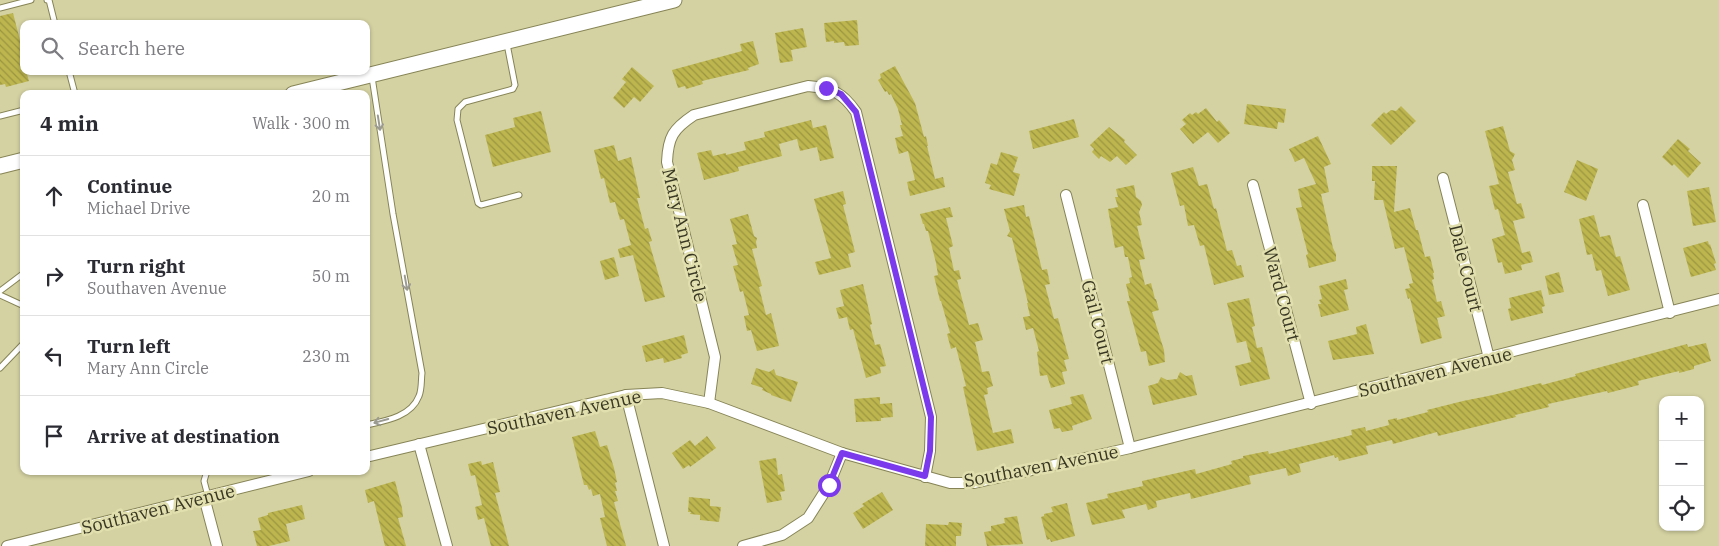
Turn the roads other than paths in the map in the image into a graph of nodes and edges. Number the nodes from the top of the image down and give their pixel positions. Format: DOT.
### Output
graph roads {
  1 [pos="31,0"];
  2 [pos="47,0"];
  3 [pos="674,0"];
  4 [pos="0,8"];
  5 [pos="54,20"];
  6 [pos="506,41"];
  7 [pos="371,74"];
  8 [pos="70,75"];
  9 [pos="367,75"];
  10 [pos="74,90"];
  11 [pos="309,90"];
  12 [pos="20,111"];
  13 [pos="0,116"];
  14 [pos="20,161"];
  15 [pos="0,166"];
  16 [pos="1443,178"];
  17 [pos="1253,185"];
  18 [pos="519,195"];
  19 [pos="1066,195"];
  20 [pos="1643,206"];
  21 [pos="20,276"];
  22 [pos="0,293"];
  23 [pos="1719,300"];
  24 [pos="20,304"];
  25 [pos="1670,313"];
  26 [pos="20,347"];
  27 [pos="1488,358"];
  28 [pos="0,368"];
  29 [pos="626,395"];
  30 [pos="710,403"];
  31 [pos="1311,404"];
  32 [pos="370,424"];
  33 [pos="419,444"];
  34 [pos="1130,448"];
  35 [pos="842,453"];
  36 [pos="370,456"];
  37 [pos="206,475"];
  38 [pos="293,475"];
  39 [pos="925,476"];
  40 [pos="206,497"];
  41 [pos="7,546"];
  42 [pos="217,546"];
  43 [pos="447,546"];
  44 [pos="664,546"];
  45 [pos="743,546"];
  1 -- 4 [label="lane"];
  2 -- 5 [label="lane"];
  3 -- 6 [label="main road"];
  6 -- 7 [label="main road"];
  6 -- 18 [label="lane"];
  7 -- 32 [label="lane, one-way"];
  8 -- 10 [label="lane"];
  9 -- 11 [label="main road"];
  12 -- 13 [label="lane"];
  14 -- 15 [label="main road"];
  16 -- 27 [label="street, Dale Court"];
  17 -- 31 [label="street, Ward Court"];
  19 -- 34 [label="street, Gail Court"];
  20 -- 25 [label="street"];
  21 -- 22 [label="lane"];
  22 -- 24 [label="lane"];
  23 -- 25 [label="street, Southaven Avenue"];
  25 -- 27 [label="street, Southaven Avenue"];
  26 -- 28 [label="lane"];
  27 -- 31 [label="street, Southaven Avenue"];
  29 -- 30 [label="street, Southaven Avenue"];
  29 -- 33 [label="street, Southaven Avenue"];
  29 -- 44 [label="street"];
  30 -- 35 [label="street, Southaven Avenue"];
  30 -- 39 [label="street, Mary Ann Circle"];
  31 -- 34 [label="street, Southaven Avenue"];
  33 -- 36 [label="street, Southaven Avenue"];
  33 -- 43 [label="street"];
  34 -- 39 [label="street, Southaven Avenue"];
  35 -- 39 [label="street, Southaven Avenue"];
  35 -- 45 [label="street"];
  37 -- 40 [label="lane"];
  38 -- 40 [label="street, Southaven Avenue"];
  40 -- 41 [label="street, Southaven Avenue"];
  40 -- 42 [label="street"];
}
